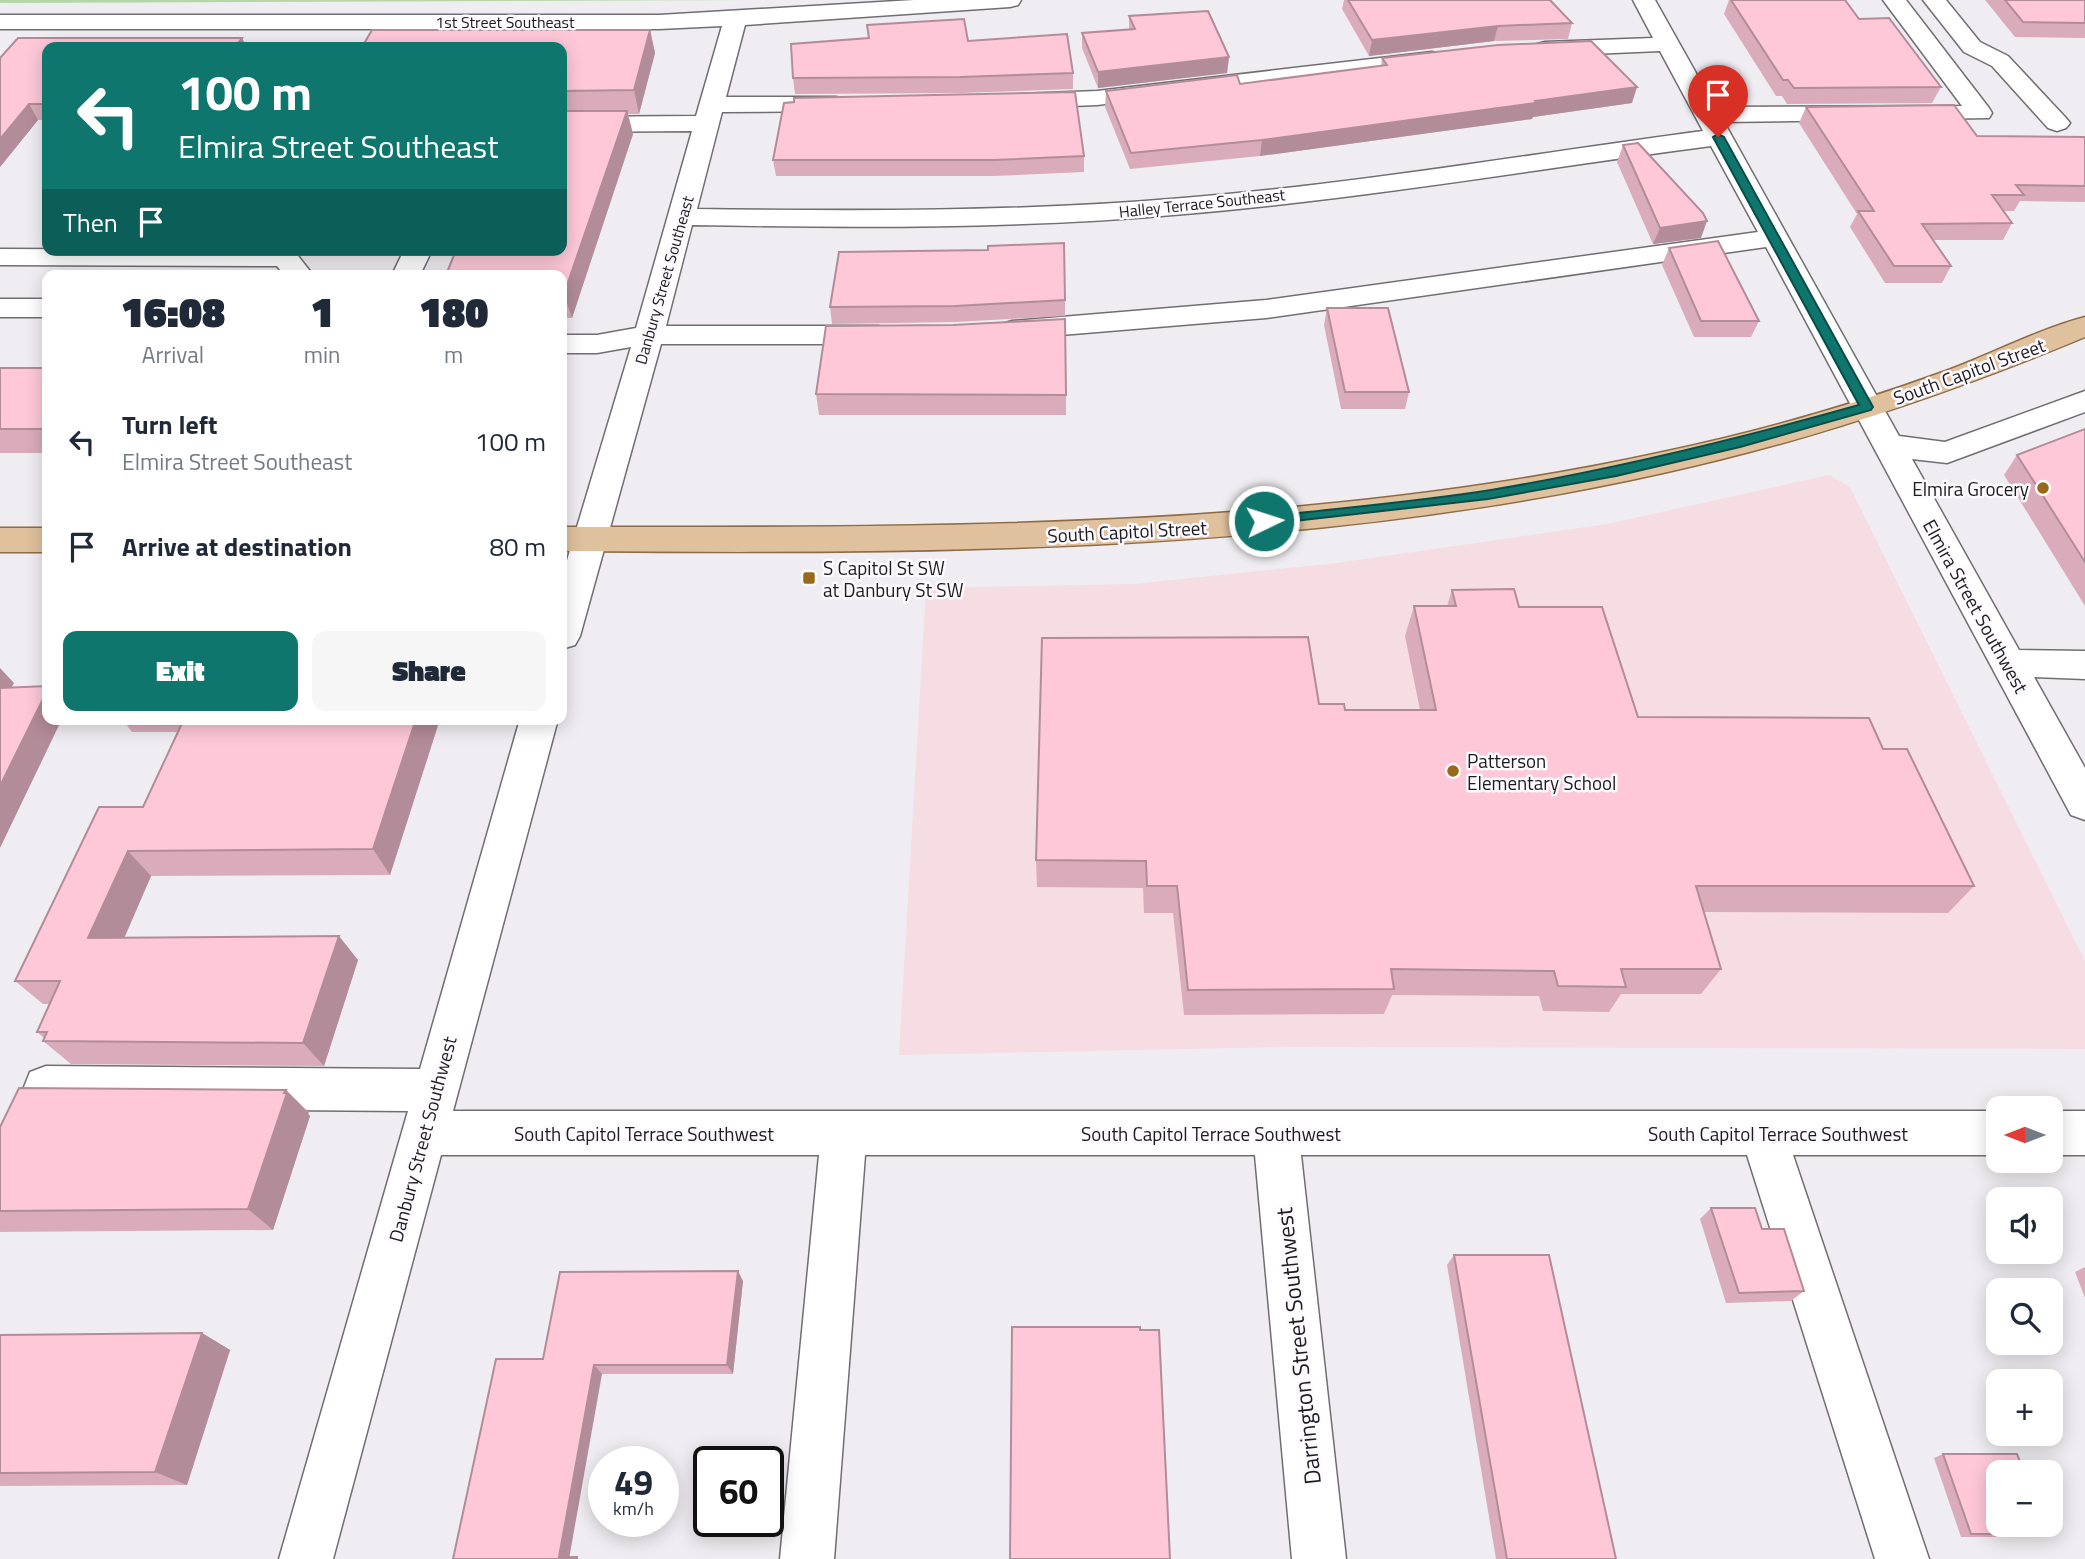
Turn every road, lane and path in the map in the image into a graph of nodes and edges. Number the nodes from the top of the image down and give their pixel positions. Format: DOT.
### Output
graph roads {
  1 [pos="1010,0"];
  2 [pos="1644,0"];
  3 [pos="1894,0"];
  4 [pos="1934,0"];
  5 [pos="735,19"];
  6 [pos="0,22"];
  7 [pos="1667,44"];
  8 [pos="1521,50"];
  9 [pos="1454,56"];
  10 [pos="1002,101"];
  11 [pos="864,104"];
  12 [pos="710,114"];
  13 [pos="2057,123"];
  14 [pos="567,124"];
  15 [pos="1712,126"];
  16 [pos="682,217"];
  17 [pos="1774,238"];
  18 [pos="0,257"];
  19 [pos="295,270"];
  20 [pos="0,308"];
  21 [pos="42,308"];
  22 [pos="2085,327"];
  23 [pos="982,331"];
  24 [pos="898,334"];
  25 [pos="649,335"];
  26 [pos="567,344"];
  27 [pos="2085,401"];
  28 [pos="1867,407"];
  29 [pos="1887,444"];
  30 [pos="0,540"];
  31 [pos="42,540"];
  32 [pos="575,540"];
  33 [pos="567,599"];
  34 [pos="2008,663"];
  35 [pos="2085,665"];
  36 [pos="537,725"];
  37 [pos="2085,804"];
  38 [pos="46,1087"];
  39 [pos="436,1090"];
  40 [pos="424,1133"];
  41 [pos="844,1133"];
  42 [pos="1276,1133"];
  43 [pos="1763,1133"];
  44 [pos="1986,1133"];
  45 [pos="2063,1133"];
  46 [pos="2085,1133"];
  47 [pos="306,1559"];
  48 [pos="807,1559"];
  49 [pos="1319,1559"];
  50 [pos="1902,1559"];
  1 -- 5 [label="street, 1st Street Southeast"];
  2 -- 7 [label="street, Elmira Street Southwest"];
  3 -- 15 [label="street, Halley Terrace Southeast"];
  4 -- 13 [label="street"];
  5 -- 6 [label="street, 1st Street Southeast"];
  5 -- 12 [label="street, Danbury Street Southeast"];
  7 -- 8 [label="street"];
  7 -- 15 [label="street, Elmira Street Southwest"];
  9 -- 10 [label="street"];
  11 -- 12 [label="street"];
  12 -- 14 [label="street"];
  12 -- 16 [label="street, Danbury Street Southeast"];
  15 -- 16 [label="street, Halley Terrace Southeast"];
  15 -- 17 [label="street, Elmira Street Southwest"];
  16 -- 25 [label="street, Danbury Street Southeast"];
  17 -- 23 [label="street"];
  17 -- 28 [label="street, Elmira Street Southwest"];
  18 -- 19 [label="street"];
  20 -- 21 [label="street"];
  22 -- 28 [label="main road, South Capitol Street"];
  24 -- 25 [label="street"];
  25 -- 26 [label="street"];
  25 -- 32 [label="street, Danbury Street Southeast"];
  27 -- 29 [label="street"];
  28 -- 29 [label="street, Elmira Street Southwest"];
  28 -- 32 [label="main road, South Capitol Street"];
  29 -- 34 [label="street, Elmira Street Southwest"];
  30 -- 31 [label="main road"];
  32 -- 33 [label="street"];
  34 -- 35 [label="street"];
  34 -- 37 [label="street, Elmira Street Southwest"];
  36 -- 39 [label="street, Danbury Street Southwest"];
  38 -- 39 [label="street"];
  39 -- 40 [label="street, Danbury Street Southwest"];
  40 -- 41 [label="street, South Capitol Terrace Southwest"];
  40 -- 47 [label="street, Danbury Street Southwest"];
  41 -- 42 [label="street, South Capitol Terrace Southwest"];
  41 -- 48 [label="street"];
  42 -- 43 [label="street, South Capitol Terrace Southwest"];
  42 -- 49 [label="street, Darrington Street Southwest"];
  43 -- 44 [label="street, South Capitol Terrace Southwest"];
  43 -- 50 [label="street"];
  45 -- 46 [label="street"];
}
